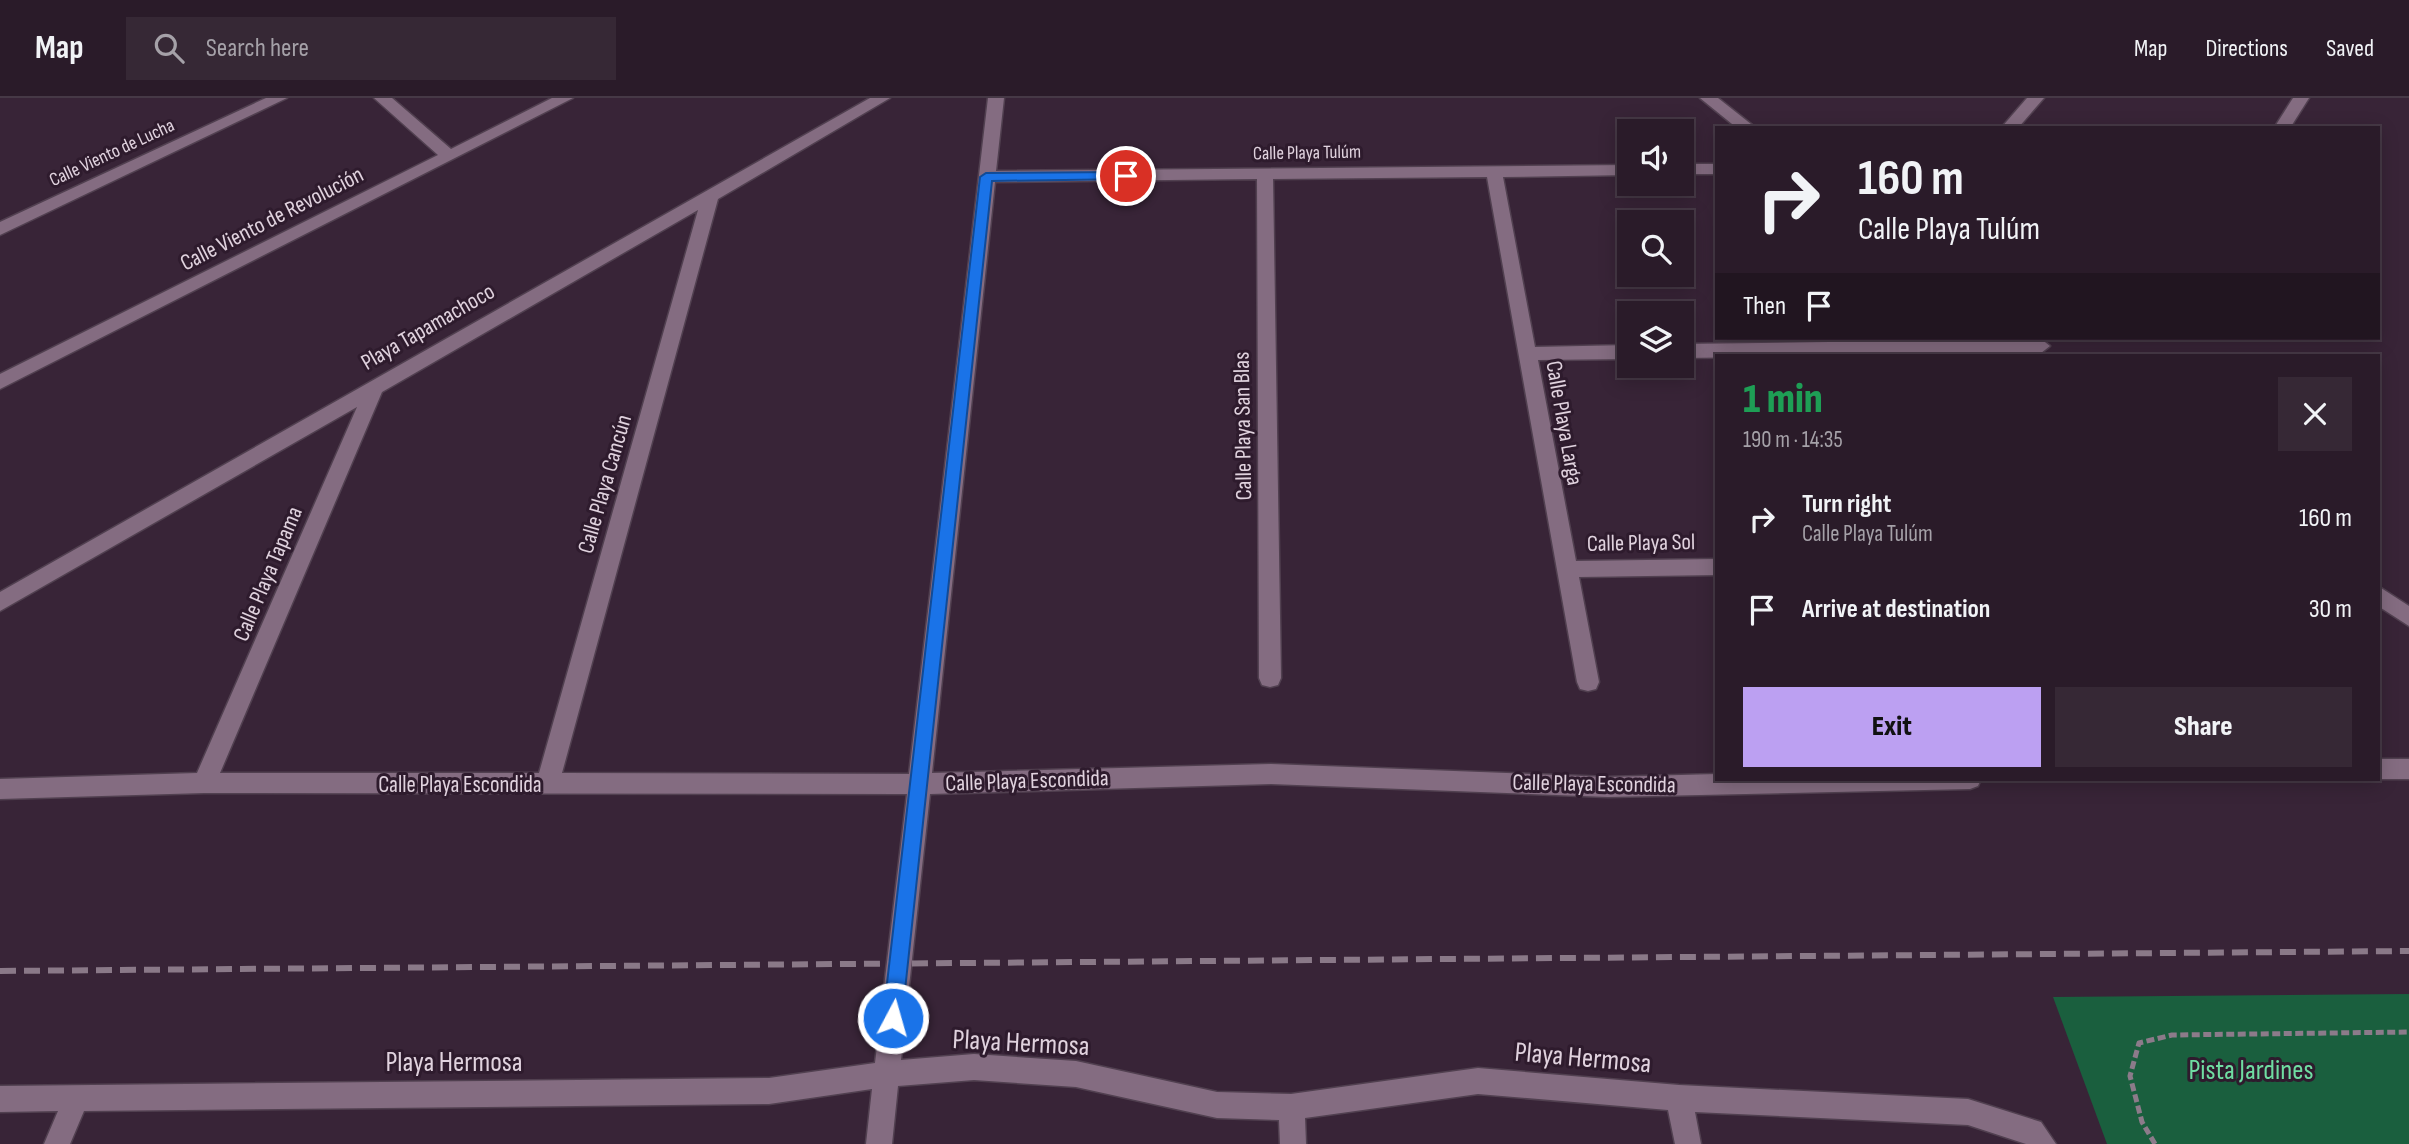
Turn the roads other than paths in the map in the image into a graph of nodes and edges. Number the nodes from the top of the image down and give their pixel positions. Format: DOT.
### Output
graph roads {
  1 [pos="279,98"];
  2 [pos="382,98"];
  3 [pos="565,98"];
  4 [pos="882,98"];
  5 [pos="996,98"];
  6 [pos="1708,98"];
  7 [pos="2036,98"];
  8 [pos="2301,98"];
  9 [pos="2019,125"];
  10 [pos="1745,126"];
  11 [pos="2283,126"];
  12 [pos="448,155"];
  13 [pos="1694,169"];
  14 [pos="1715,169"];
  15 [pos="1617,170"];
  16 [pos="1494,172"];
  17 [pos="1265,174"];
  18 [pos="986,177"];
  19 [pos="711,195"];
  20 [pos="0,229"];
  21 [pos="2042,346"];
  22 [pos="1694,351"];
  23 [pos="1617,352"];
  24 [pos="1527,354"];
  25 [pos="0,382"];
  26 [pos="376,385"];
  27 [pos="1715,567"];
  28 [pos="1566,569"];
  29 [pos="2380,596"];
  30 [pos="0,601"];
  31 [pos="2409,617"];
  32 [pos="1270,678"];
  33 [pos="1588,682"];
  34 [pos="2409,768"];
  35 [pos="2380,769"];
  36 [pos="1880,781"];
  37 [pos="204,783"];
  38 [pos="920,784"];
  39 [pos="547,785"];
  40 [pos="0,789"];
  41 [pos="887,1074"];
  42 [pos="77,1097"];
  43 [pos="1679,1097"];
  44 [pos="0,1099"];
  45 [pos="1291,1108"];
  46 [pos="2038,1138"];
  47 [pos="57,1144"];
  48 [pos="878,1144"];
  49 [pos="1293,1144"];
  50 [pos="1688,1144"];
  1 -- 20 [label="street, Calle Viento de Lucha"];
  2 -- 12 [label="street"];
  3 -- 12 [label="street, Calle Viento de Revolución"];
  4 -- 19 [label="street, Playa Tapamachoco"];
  5 -- 18 [label="street"];
  6 -- 10 [label="street"];
  7 -- 9 [label="street"];
  8 -- 11 [label="street"];
  12 -- 25 [label="street, Calle Viento de Revolución"];
  13 -- 14 [label="street"];
  15 -- 16 [label="street, Calle Playa Tulúm"];
  16 -- 17 [label="street, Calle Playa Tulúm"];
  16 -- 24 [label="street, Calle Playa Larga"];
  17 -- 18 [label="street, Calle Playa Tulúm"];
  17 -- 32 [label="street, Calle Playa San Blas"];
  18 -- 38 [label="street"];
  19 -- 26 [label="street, Playa Tapamachoco"];
  19 -- 39 [label="street, Calle Playa Cancún"];
  21 -- 22 [label="street"];
  23 -- 24 [label="street"];
  24 -- 28 [label="street, Calle Playa Larga"];
  26 -- 30 [label="street, Playa Tapamachoco"];
  26 -- 37 [label="street, Calle Playa Tapama"];
  27 -- 28 [label="street, Calle Playa Sol"];
  28 -- 33 [label="street, Calle Playa Larga"];
  29 -- 31 [label="street"];
  34 -- 35 [label="street"];
  36 -- 38 [label="street, Calle Playa Escondida"];
  37 -- 39 [label="street, Calle Playa Escondida"];
  37 -- 40 [label="street, Calle Playa Escondida"];
  38 -- 39 [label="street, Calle Playa Escondida"];
  38 -- 41 [label="street"];
  41 -- 42 [label="street, Playa Hermosa"];
  41 -- 45 [label="street, Playa Hermosa"];
  41 -- 48 [label="street"];
  42 -- 44 [label="street, Playa Hermosa"];
  42 -- 47 [label="street"];
  43 -- 45 [label="street, Playa Hermosa"];
  43 -- 46 [label="street, Playa Hermosa"];
  43 -- 50 [label="street"];
  45 -- 49 [label="street"];
}
